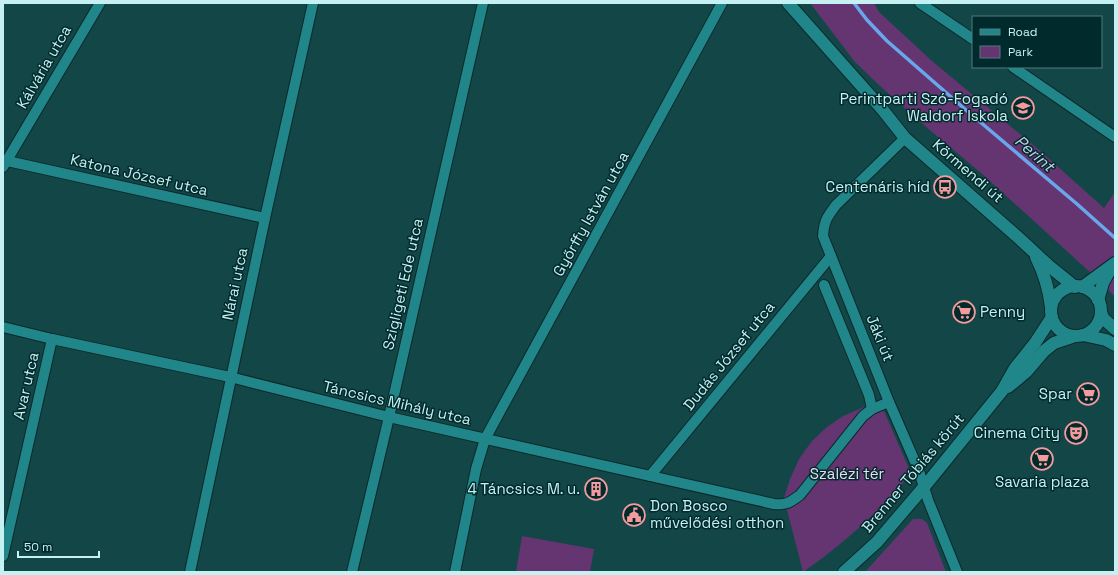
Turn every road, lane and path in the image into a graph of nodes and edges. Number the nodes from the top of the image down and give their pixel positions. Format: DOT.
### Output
graph roads {
  1 [pos="100,3"];
  2 [pos="313,3"];
  3 [pos="483,3"];
  4 [pos="722,3"];
  5 [pos="788,3"];
  6 [pos="920,3"];
  7 [pos="972,38"];
  8 [pos="1014,68"];
  9 [pos="1115,137"];
  10 [pos="905,138"];
  11 [pos="4,163"];
  12 [pos="264,218"];
  13 [pos="1034,253"];
  14 [pos="831,256"];
  15 [pos="1111,267"];
  16 [pos="824,285"];
  17 [pos="1078,287"];
  18 [pos="1099,306"];
  19 [pos="1052,312"];
  20 [pos="3,327"];
  21 [pos="1115,329"];
  22 [pos="1079,336"];
  23 [pos="52,339"];
  24 [pos="1115,345"];
  25 [pos="230,377"];
  26 [pos="1002,391"];
  27 [pos="889,402"];
  28 [pos="872,409"];
  29 [pos="388,417"];
  30 [pos="485,439"];
  31 [pos="650,476"];
  32 [pos="924,487"];
  33 [pos="3,556"];
  34 [pos="190,572"];
  35 [pos="352,572"];
  36 [pos="455,572"];
  37 [pos="844,572"];
  38 [pos="957,572"];
  1 -- 11 [label="street, Kálvária utca"];
  2 -- 12 [label="street, Nárai utca"];
  3 -- 29 [label="street, Szigligeti Ede utca"];
  4 -- 30 [label="street, Győrffy István utca"];
  5 -- 10 [label="street, Körmendi út"];
  6 -- 7 [label="street"];
  8 -- 9 [label="street"];
  10 -- 13 [label="street, Körmendi út"];
  10 -- 14 [label="street, Jáki út"];
  11 -- 12 [label="street, Katona József utca"];
  12 -- 25 [label="street, Nárai utca"];
  13 -- 17 [label="street, Körmendi út"];
  13 -- 19 [label="street, Körmendi út"];
  14 -- 27 [label="street, Jáki út"];
  14 -- 31 [label="street, Dudás József utca"];
  15 -- 17 [label="street"];
  15 -- 18 [label="street"];
  16 -- 28 [label="street"];
  17 -- 18 [label="street"];
  17 -- 19 [label="street"];
  18 -- 21 [label="street"];
  18 -- 22 [label="street"];
  19 -- 22 [label="street"];
  19 -- 26 [label="street, Brenner Tóbiás körút"];
  20 -- 23 [label="street, Táncsics Mihály utca"];
  22 -- 24 [label="street"];
  22 -- 26 [label="street, Brenner Tóbiás körút"];
  23 -- 25 [label="street, Táncsics Mihály utca"];
  23 -- 33 [label="street, Avar utca"];
  25 -- 29 [label="street, Táncsics Mihály utca"];
  25 -- 34 [label="street, Nárai utca"];
  26 -- 32 [label="street, Brenner Tóbiás körút"];
  27 -- 28 [label="street"];
  27 -- 32 [label="street, Jáki út"];
  28 -- 31 [label="street, Táncsics Mihály utca"];
  29 -- 30 [label="street, Táncsics Mihály utca"];
  29 -- 35 [label="street, Szigligeti Ede utca"];
  30 -- 31 [label="street, Táncsics Mihály utca"];
  30 -- 36 [label="street, Győrffy István utca"];
  32 -- 37 [label="street, Brenner Tóbiás körút"];
  32 -- 38 [label="street, Jáki út"];
}
